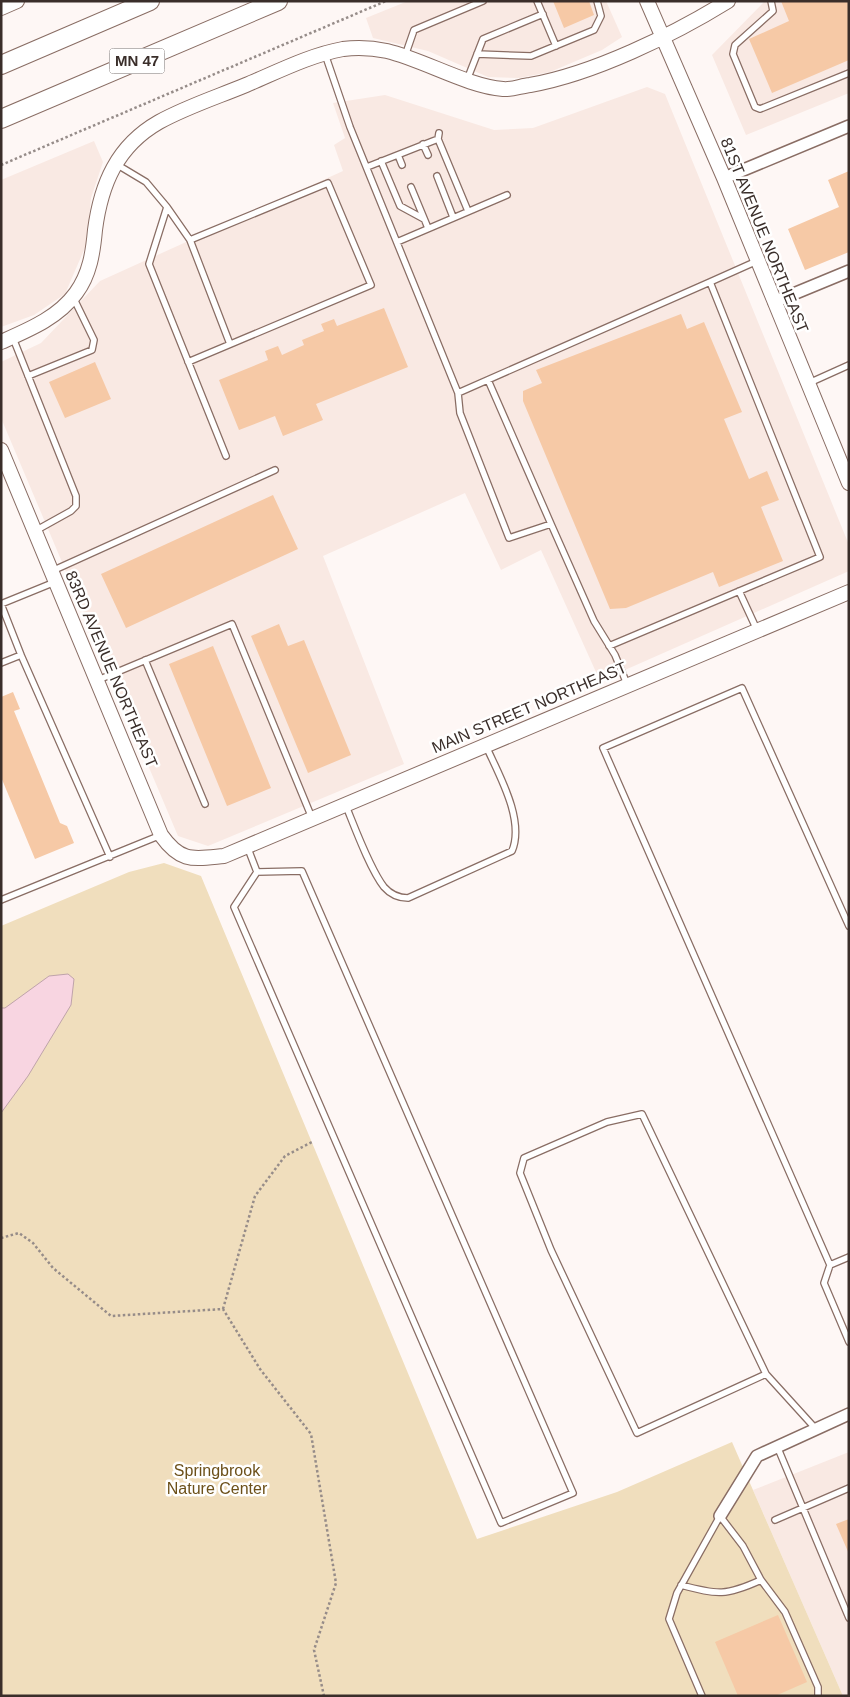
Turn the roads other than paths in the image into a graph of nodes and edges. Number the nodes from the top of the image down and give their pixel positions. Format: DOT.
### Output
graph roads {
  1 [pos="17,1"];
  2 [pos="150,1"];
  3 [pos="278,1"];
  4 [pos="483,1"];
  5 [pos="538,1"];
  6 [pos="597,1"];
  7 [pos="647,1"];
  8 [pos="728,1"];
  9 [pos="771,1"];
  10 [pos="1,8"];
  11 [pos="543,14"];
  12 [pos="661,37"];
  13 [pos="556,46"];
  14 [pos="324,54"];
  15 [pos="477,54"];
  16 [pos="405,56"];
  17 [pos="1,65"];
  18 [pos="849,73"];
  19 [pos="467,80"];
  20 [pos="1,119"];
  21 [pos="849,126"];
  22 [pos="423,144"];
  23 [pos="398,155"];
  24 [pos="428,155"];
  25 [pos="381,162"];
  26 [pos="114,163"];
  27 [pos="402,165"];
  28 [pos="366,167"];
  29 [pos="436,176"];
  30 [pos="724,178"];
  31 [pos="411,187"];
  32 [pos="507,195"];
  33 [pos="166,207"];
  34 [pos="468,211"];
  35 [pos="454,217"];
  36 [pos="424,220"];
  37 [pos="428,228"];
  38 [pos="190,240"];
  39 [pos="397,242"];
  40 [pos="757,260"];
  41 [pos="849,271"];
  42 [pos="710,282"];
  43 [pos="73,297"];
  44 [pos="774,302"];
  45 [pos="7,339"];
  46 [pos="230,344"];
  47 [pos="188,362"];
  48 [pos="849,365"];
  49 [pos="28,376"];
  50 [pos="488,380"];
  51 [pos="807,384"];
  52 [pos="458,393"];
  53 [pos="1,450"];
  54 [pos="226,456"];
  55 [pos="275,470"];
  56 [pos="849,484"];
  57 [pos="550,524"];
  58 [pos="35,531"];
  59 [pos="54,576"];
  60 [pos="739,591"];
  61 [pos="849,592"];
  62 [pos="1,604"];
  63 [pos="757,630"];
  64 [pos="609,646"];
  65 [pos="22,655"];
  66 [pos="145,660"];
  67 [pos="1,663"];
  68 [pos="98,680"];
  69 [pos="627,684"];
  70 [pos="485,744"];
  71 [pos="205,804"];
  72 [pos="345,804"];
  73 [pos="312,818"];
  74 [pos="162,835"];
  75 [pos="247,846"];
  76 [pos="224,856"];
  77 [pos="110,857"];
  78 [pos="257,872"];
  79 [pos="1,900"];
  80 [pos="849,926"];
  81 [pos="849,1257"];
  82 [pos="830,1265"];
  83 [pos="849,1342"];
  84 [pos="766,1374"];
  85 [pos="849,1414"];
  86 [pos="815,1428"];
  87 [pos="777,1446"];
  88 [pos="849,1488"];
  89 [pos="803,1508"];
  90 [pos="720,1516"];
  91 [pos="775,1520"];
  92 [pos="761,1580"];
  93 [pos="682,1585"];
  94 [pos="849,1618"];
  95 [pos="702,1696"];
  96 [pos="818,1696"];
  1 -- 10 [label="street"];
  2 -- 17 [label="main road"];
  3 -- 20 [label="main road, MN 47"];
  4 -- 16 [label="lane"];
  5 -- 11 [label="lane"];
  6 -- 13 [label="lane"];
  7 -- 12 [label="street, 81ST AVENUE NORTHEAST"];
  8 -- 12 [label="street"];
  9 -- 18 [label="lane"];
  11 -- 13 [label="lane"];
  11 -- 15 [label="lane"];
  12 -- 19 [label="street"];
  12 -- 30 [label="street, 81ST AVENUE NORTHEAST"];
  13 -- 15 [label="lane"];
  14 -- 16 [label="street"];
  14 -- 26 [label="street"];
  14 -- 28 [label="lane"];
  15 -- 19 [label="lane"];
  16 -- 19 [label="street"];
  21 -- 30 [label="street"];
  22 -- 23 [label="lane"];
  22 -- 24 [label="lane"];
  22 -- 34 [label="lane"];
  23 -- 25 [label="lane"];
  23 -- 27 [label="lane"];
  25 -- 28 [label="lane"];
  25 -- 36 [label="lane"];
  26 -- 33 [label="lane"];
  26 -- 43 [label="street"];
  28 -- 39 [label="lane"];
  29 -- 35 [label="lane"];
  30 -- 40 [label="street, 81ST AVENUE NORTHEAST"];
  31 -- 36 [label="lane"];
  32 -- 34 [label="lane"];
  33 -- 38 [label="lane"];
  33 -- 47 [label="lane"];
  34 -- 35 [label="lane"];
  35 -- 37 [label="lane"];
  36 -- 37 [label="lane"];
  37 -- 39 [label="lane"];
  38 -- 46 [label="lane"];
  38 -- 46 [label="lane"];
  39 -- 52 [label="lane"];
  40 -- 42 [label="lane"];
  40 -- 44 [label="street, 81ST AVENUE NORTHEAST"];
  41 -- 44 [label="street"];
  42 -- 50 [label="lane"];
  42 -- 60 [label="lane"];
  43 -- 45 [label="street"];
  43 -- 49 [label="lane"];
  44 -- 51 [label="street, 81ST AVENUE NORTHEAST"];
  45 -- 49 [label="lane"];
  46 -- 47 [label="lane"];
  47 -- 54 [label="lane"];
  48 -- 51 [label="lane"];
  49 -- 58 [label="lane"];
  50 -- 52 [label="lane"];
  50 -- 57 [label="lane"];
  51 -- 56 [label="street, 81ST AVENUE NORTHEAST"];
  52 -- 57 [label="lane"];
  53 -- 58 [label="street, 83RD AVENUE NORTHEAST"];
  55 -- 59 [label="lane"];
  57 -- 64 [label="lane"];
  58 -- 59 [label="street, 83RD AVENUE NORTHEAST"];
  59 -- 62 [label="lane"];
  59 -- 68 [label="street, 83RD AVENUE NORTHEAST"];
  60 -- 63 [label="lane"];
  60 -- 64 [label="lane"];
  61 -- 63 [label="street, MAIN STREET NORTHEAST"];
  62 -- 65 [label="lane"];
  63 -- 69 [label="street, MAIN STREET NORTHEAST"];
  64 -- 69 [label="lane"];
  65 -- 67 [label="lane"];
  65 -- 77 [label="lane"];
  66 -- 68 [label="lane"];
  66 -- 71 [label="lane"];
  66 -- 73 [label="lane"];
  68 -- 74 [label="street, 83RD AVENUE NORTHEAST"];
  69 -- 70 [label="street, MAIN STREET NORTHEAST"];
  70 -- 72 [label="street, MAIN STREET NORTHEAST"];
  70 -- 72 [label="lane"];
  72 -- 73 [label="street, MAIN STREET NORTHEAST"];
  73 -- 75 [label="street, MAIN STREET NORTHEAST"];
  74 -- 76 [label="street, 83RD AVENUE NORTHEAST"];
  74 -- 77 [label="lane"];
  75 -- 76 [label="street, MAIN STREET NORTHEAST"];
  75 -- 78 [label="lane"];
  77 -- 79 [label="lane"];
  78 -- 78 [label="lane"];
  80 -- 82 [label="lane"];
  81 -- 82 [label="lane"];
  82 -- 83 [label="lane"];
  84 -- 84 [label="lane"];
  84 -- 86 [label="lane"];
  85 -- 86 [label="street"];
  86 -- 87 [label="street"];
  87 -- 89 [label="lane"];
  87 -- 90 [label="street"];
  88 -- 89 [label="lane"];
  89 -- 91 [label="lane"];
  89 -- 94 [label="lane"];
  90 -- 92 [label="lane"];
  90 -- 93 [label="lane"];
  92 -- 93 [label="lane"];
  92 -- 96 [label="lane"];
  93 -- 95 [label="lane"];
}
